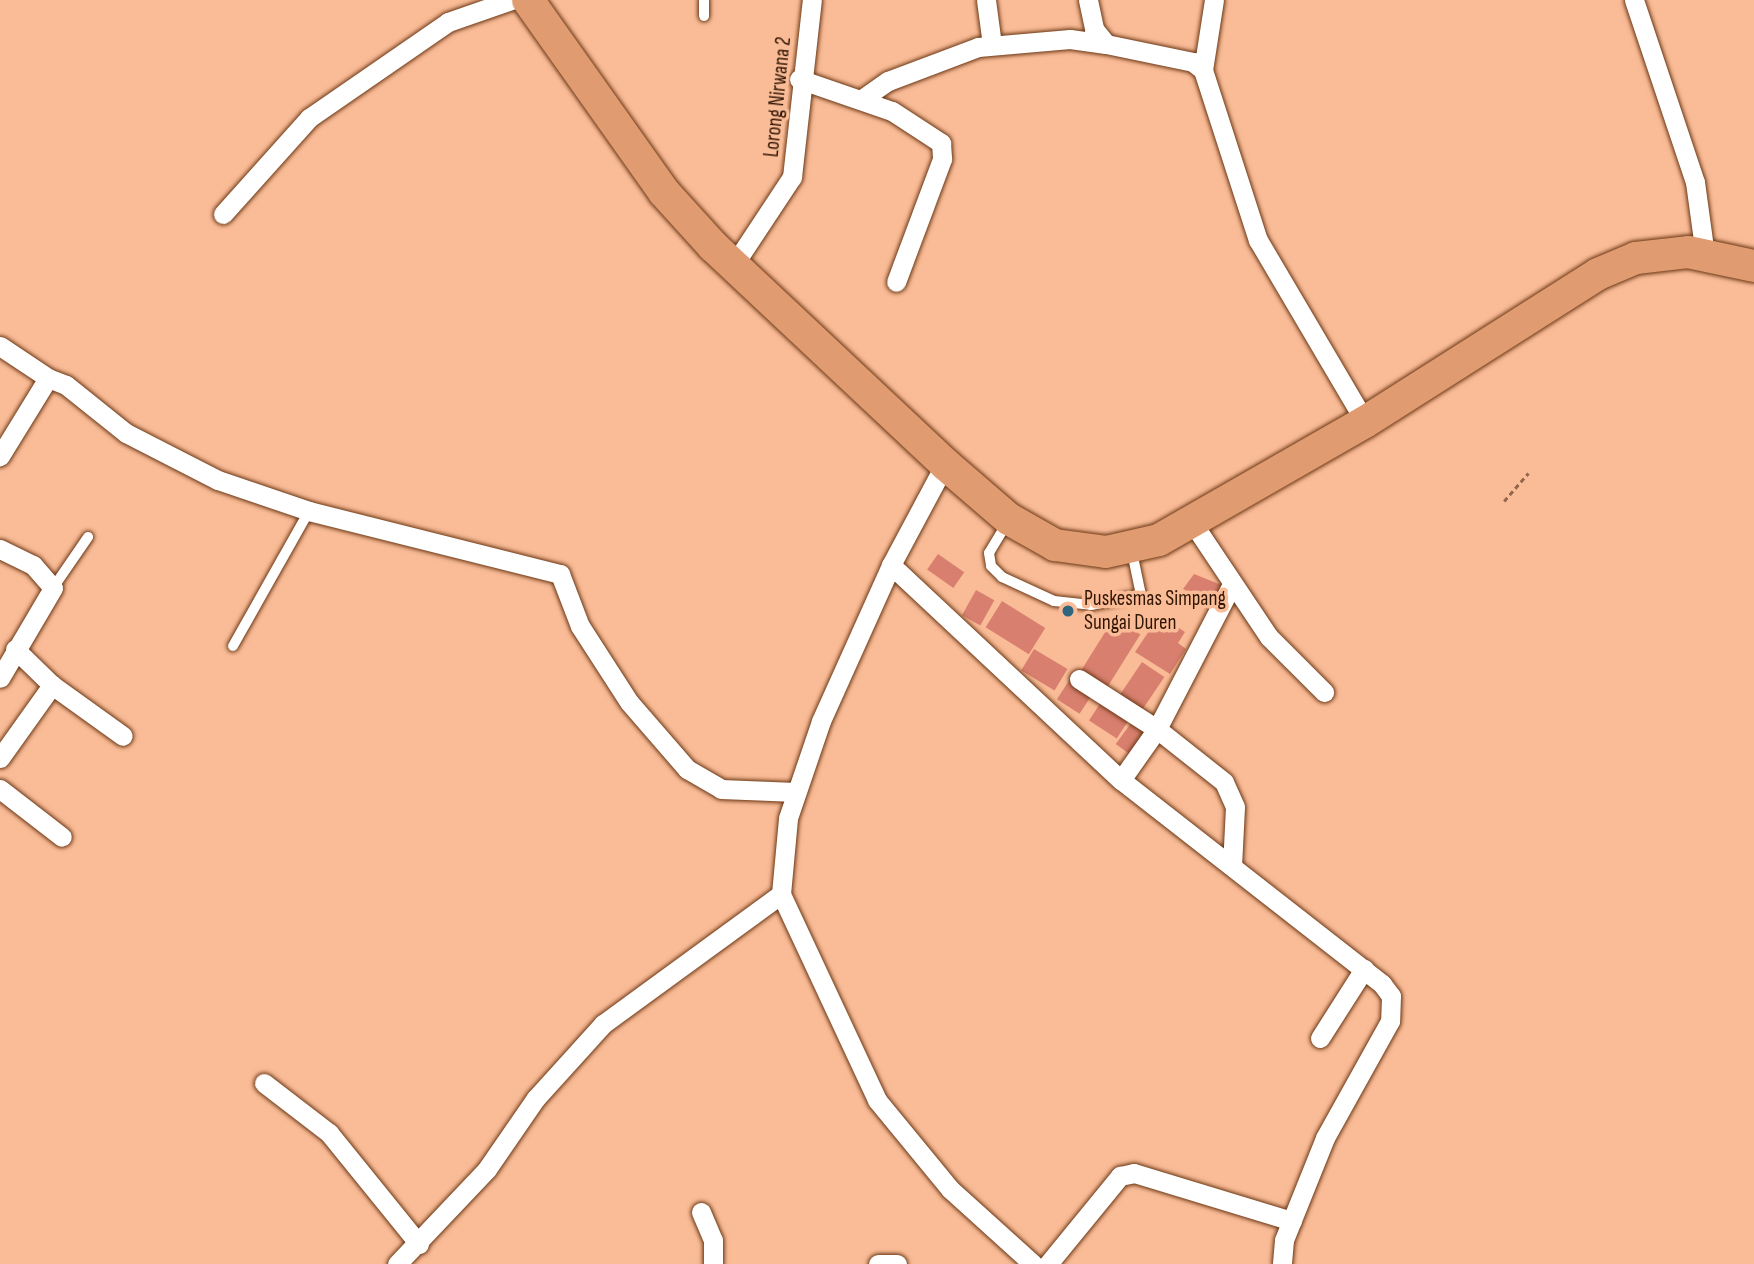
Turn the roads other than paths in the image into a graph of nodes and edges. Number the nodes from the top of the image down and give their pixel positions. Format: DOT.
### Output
graph roads {
  1 [pos="511,0"];
  2 [pos="528,0"];
  3 [pos="704,0"];
  4 [pos="812,0"];
  5 [pos="986,0"];
  6 [pos="1087,0"];
  7 [pos="1214,0"];
  8 [pos="1634,0"];
  9 [pos="704,16"];
  10 [pos="1106,44"];
  11 [pos="992,45"];
  12 [pos="1203,70"];
  13 [pos="799,79"];
  14 [pos="862,99"];
  15 [pos="223,214"];
  16 [pos="1705,255"];
  17 [pos="733,266"];
  18 [pos="1754,266"];
  19 [pos="896,282"];
  20 [pos="0,346"];
  21 [pos="48,378"];
  22 [pos="1365,422"];
  23 [pos="0,456"];
  24 [pos="944,464"];
  25 [pos="309,511"];
  26 [pos="1009,519"];
  27 [pos="1192,522"];
  28 [pos="88,537"];
  29 [pos="0,549"];
  30 [pos="1131,549"];
  31 [pos="891,565"];
  32 [pos="1231,586"];
  33 [pos="53,588"];
  34 [pos="233,646"];
  35 [pos="15,649"];
  36 [pos="0,678"];
  37 [pos="1079,679"];
  38 [pos="52,685"];
  39 [pos="1324,692"];
  40 [pos="1157,729"];
  41 [pos="123,736"];
  42 [pos="0,758"];
  43 [pos="1121,780"];
  44 [pos="0,789"];
  45 [pos="796,792"];
  46 [pos="62,837"];
  47 [pos="1231,866"];
  48 [pos="781,894"];
  49 [pos="1364,969"];
  50 [pos="1320,1038"];
  51 [pos="264,1083"];
  52 [pos="701,1212"];
  53 [pos="1292,1221"];
  54 [pos="419,1244"];
  55 [pos="397,1264"];
  56 [pos="713,1264"];
  57 [pos="878,1264"];
  58 [pos="897,1264"];
  59 [pos="1032,1264"];
  60 [pos="1048,1264"];
  61 [pos="1282,1264"];
  1 -- 15 [label="street"];
  2 -- 17 [label="highway"];
  3 -- 9 [label="lane"];
  4 -- 13 [label="street, Lorong Nirwana 2"];
  5 -- 11 [label="street"];
  6 -- 10 [label="street"];
  7 -- 12 [label="street"];
  8 -- 16 [label="street"];
  10 -- 11 [label="street"];
  10 -- 12 [label="street"];
  11 -- 14 [label="street"];
  12 -- 22 [label="street"];
  13 -- 14 [label="street"];
  13 -- 17 [label="street, Lorong Nirwana 2"];
  14 -- 19 [label="street"];
  16 -- 18 [label="highway"];
  16 -- 22 [label="highway"];
  17 -- 24 [label="highway"];
  20 -- 21 [label="street"];
  21 -- 23 [label="street"];
  21 -- 25 [label="street"];
  22 -- 27 [label="highway"];
  24 -- 26 [label="highway"];
  24 -- 31 [label="street"];
  25 -- 34 [label="lane"];
  25 -- 45 [label="street"];
  26 -- 30 [label="highway"];
  26 -- 30 [label="lane"];
  27 -- 30 [label="highway"];
  27 -- 32 [label="street"];
  28 -- 33 [label="lane"];
  29 -- 33 [label="street"];
  31 -- 43 [label="street"];
  31 -- 45 [label="street"];
  32 -- 39 [label="street"];
  32 -- 40 [label="street"];
  33 -- 35 [label="street"];
  35 -- 36 [label="street"];
  35 -- 38 [label="street"];
  37 -- 40 [label="street"];
  38 -- 41 [label="street"];
  38 -- 42 [label="street"];
  40 -- 43 [label="street"];
  40 -- 47 [label="street"];
  43 -- 47 [label="street"];
  44 -- 46 [label="street"];
  45 -- 48 [label="street"];
  47 -- 49 [label="street"];
  48 -- 54 [label="street"];
  48 -- 59 [label="street"];
  49 -- 50 [label="street"];
  49 -- 53 [label="street"];
  51 -- 54 [label="street"];
  52 -- 56 [label="street"];
  53 -- 60 [label="street"];
  53 -- 61 [label="street"];
  54 -- 55 [label="street"];
  57 -- 58 [label="street"];
}
